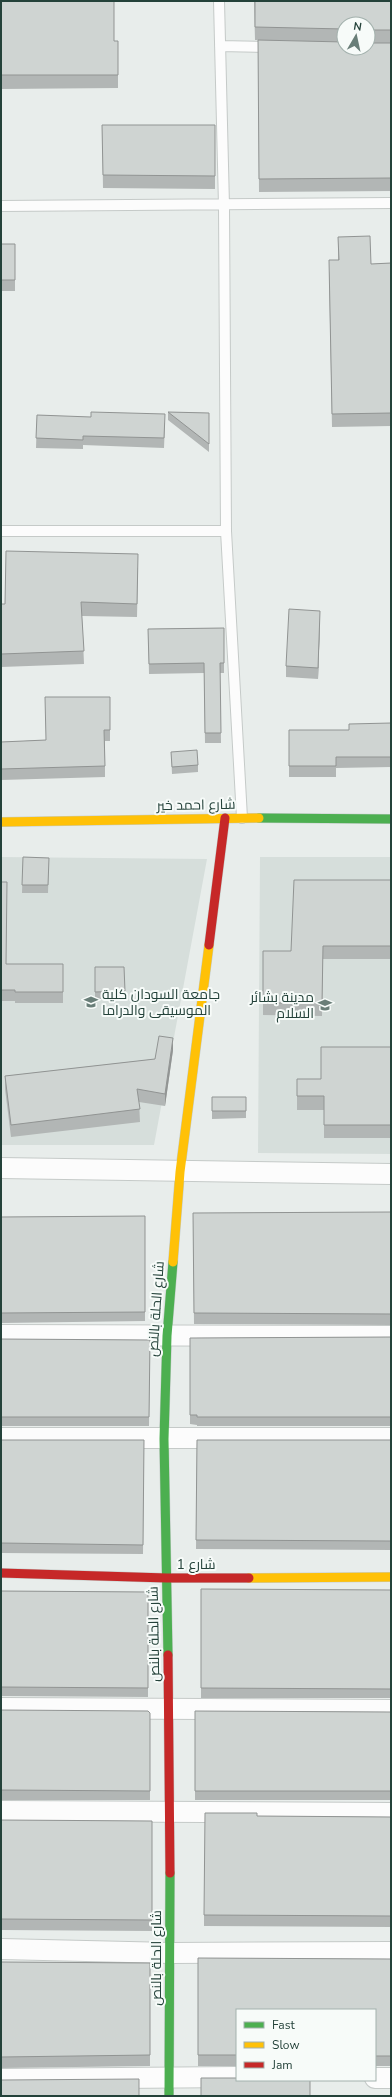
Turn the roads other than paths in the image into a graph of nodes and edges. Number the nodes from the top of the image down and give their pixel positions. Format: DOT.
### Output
graph roads {
  1 [pos="219,1"];
  2 [pos="220,46"];
  3 [pos="282,48"];
  4 [pos="391,203"];
  5 [pos="1,206"];
  6 [pos="224,206"];
  7 [pos="1,531"];
  8 [pos="226,531"];
  9 [pos="225,818"];
  10 [pos="242,818"];
  11 [pos="391,819"];
  12 [pos="1,822"];
  13 [pos="1,1168"];
  14 [pos="180,1172"];
  15 [pos="391,1174"];
  16 [pos="1,1335"];
  17 [pos="167,1336"];
  18 [pos="391,1336"];
  19 [pos="1,1438"];
  20 [pos="391,1438"];
  21 [pos="164,1439"];
  22 [pos="1,1574"];
  23 [pos="167,1578"];
  24 [pos="391,1578"];
  25 [pos="1,1708"];
  26 [pos="169,1710"];
  27 [pos="391,1710"];
  28 [pos="1,1811"];
  29 [pos="170,1813"];
  30 [pos="391,1813"];
  31 [pos="1,1949"];
  32 [pos="391,1952"];
  33 [pos="171,1953"];
  34 [pos="236,2077"];
  35 [pos="376,2078"];
  36 [pos="391,2078"];
  37 [pos="1,2079"];
  38 [pos="169,2086"];
  1 -- 2 [label="lane"];
  2 -- 3 [label="lane"];
  2 -- 6 [label="lane"];
  4 -- 6 [label="lane"];
  5 -- 6 [label="lane"];
  6 -- 8 [label="lane"];
  7 -- 8 [label="lane"];
  8 -- 10 [label="lane"];
  9 -- 10 [label="street, شارع احمد خير"];
  9 -- 12 [label="street, شارع احمد خير"];
  9 -- 14 [label="street, شارع الحلة بالنص"];
  10 -- 11 [label="street, شارع احمد خير"];
  13 -- 14 [label="street"];
  14 -- 15 [label="street"];
  14 -- 17 [label="street, شارع الحلة بالنص"];
  16 -- 17 [label="street"];
  17 -- 18 [label="street"];
  17 -- 21 [label="street, شارع الحلة بالنص"];
  19 -- 21 [label="street"];
  20 -- 21 [label="street"];
  21 -- 23 [label="street, شارع الحلة بالنص"];
  22 -- 23 [label="street, شارع 1"];
  23 -- 24 [label="street, شارع 1"];
  23 -- 26 [label="street, شارع الحلة بالنص"];
  25 -- 26 [label="street"];
  26 -- 27 [label="street"];
  26 -- 29 [label="street, شارع الحلة بالنص"];
  28 -- 29 [label="street"];
  29 -- 30 [label="street"];
  29 -- 33 [label="street, شارع الحلة بالنص"];
  31 -- 33 [label="street"];
  32 -- 33 [label="street"];
  33 -- 38 [label="street, شارع الحلة بالنص"];
  34 -- 38 [label="street"];
  35 -- 36 [label="street"];
  37 -- 38 [label="street"];
}
